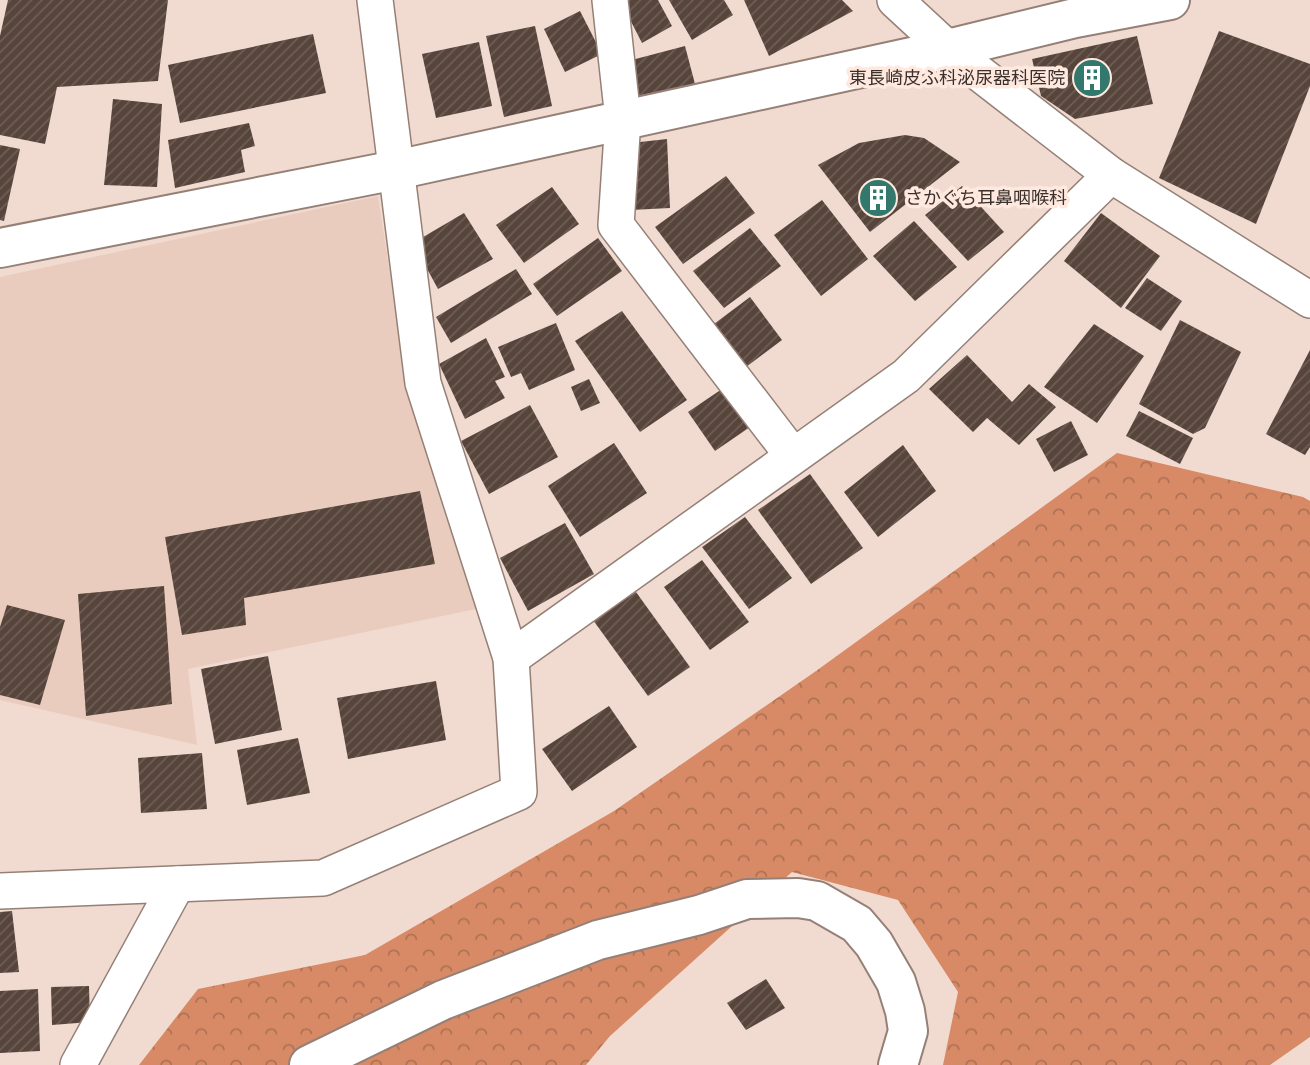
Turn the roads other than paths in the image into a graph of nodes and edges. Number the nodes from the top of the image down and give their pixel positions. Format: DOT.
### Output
graph roads {
  1 [pos="375,0"];
  2 [pos="610,0"];
  3 [pos="895,0"];
  4 [pos="1170,0"];
  5 [pos="1073,9"];
  6 [pos="948,49"];
  7 [pos="623,119"];
  8 [pos="397,170"];
  9 [pos="1111,175"];
  10 [pos="0,248"];
  11 [pos="1310,300"];
  12 [pos="793,456"];
  13 [pos="511,658"];
  14 [pos="177,884"];
  15 [pos="0,891"];
  16 [pos="78,1065"];
  17 [pos="309,1065"];
  18 [pos="898,1065"];
  1 -- 8 [label="street"];
  2 -- 7 [label="street"];
  3 -- 6 [label="street"];
  4 -- 5 [label="street"];
  5 -- 6 [label="street"];
  6 -- 7 [label="street"];
  6 -- 9 [label="street"];
  7 -- 8 [label="street"];
  7 -- 12 [label="street"];
  8 -- 10 [label="street"];
  8 -- 13 [label="street"];
  9 -- 11 [label="street"];
  9 -- 12 [label="street"];
  12 -- 13 [label="street"];
  13 -- 14 [label="street"];
  14 -- 15 [label="street"];
  14 -- 16 [label="street"];
  17 -- 18 [label="street"];
}
